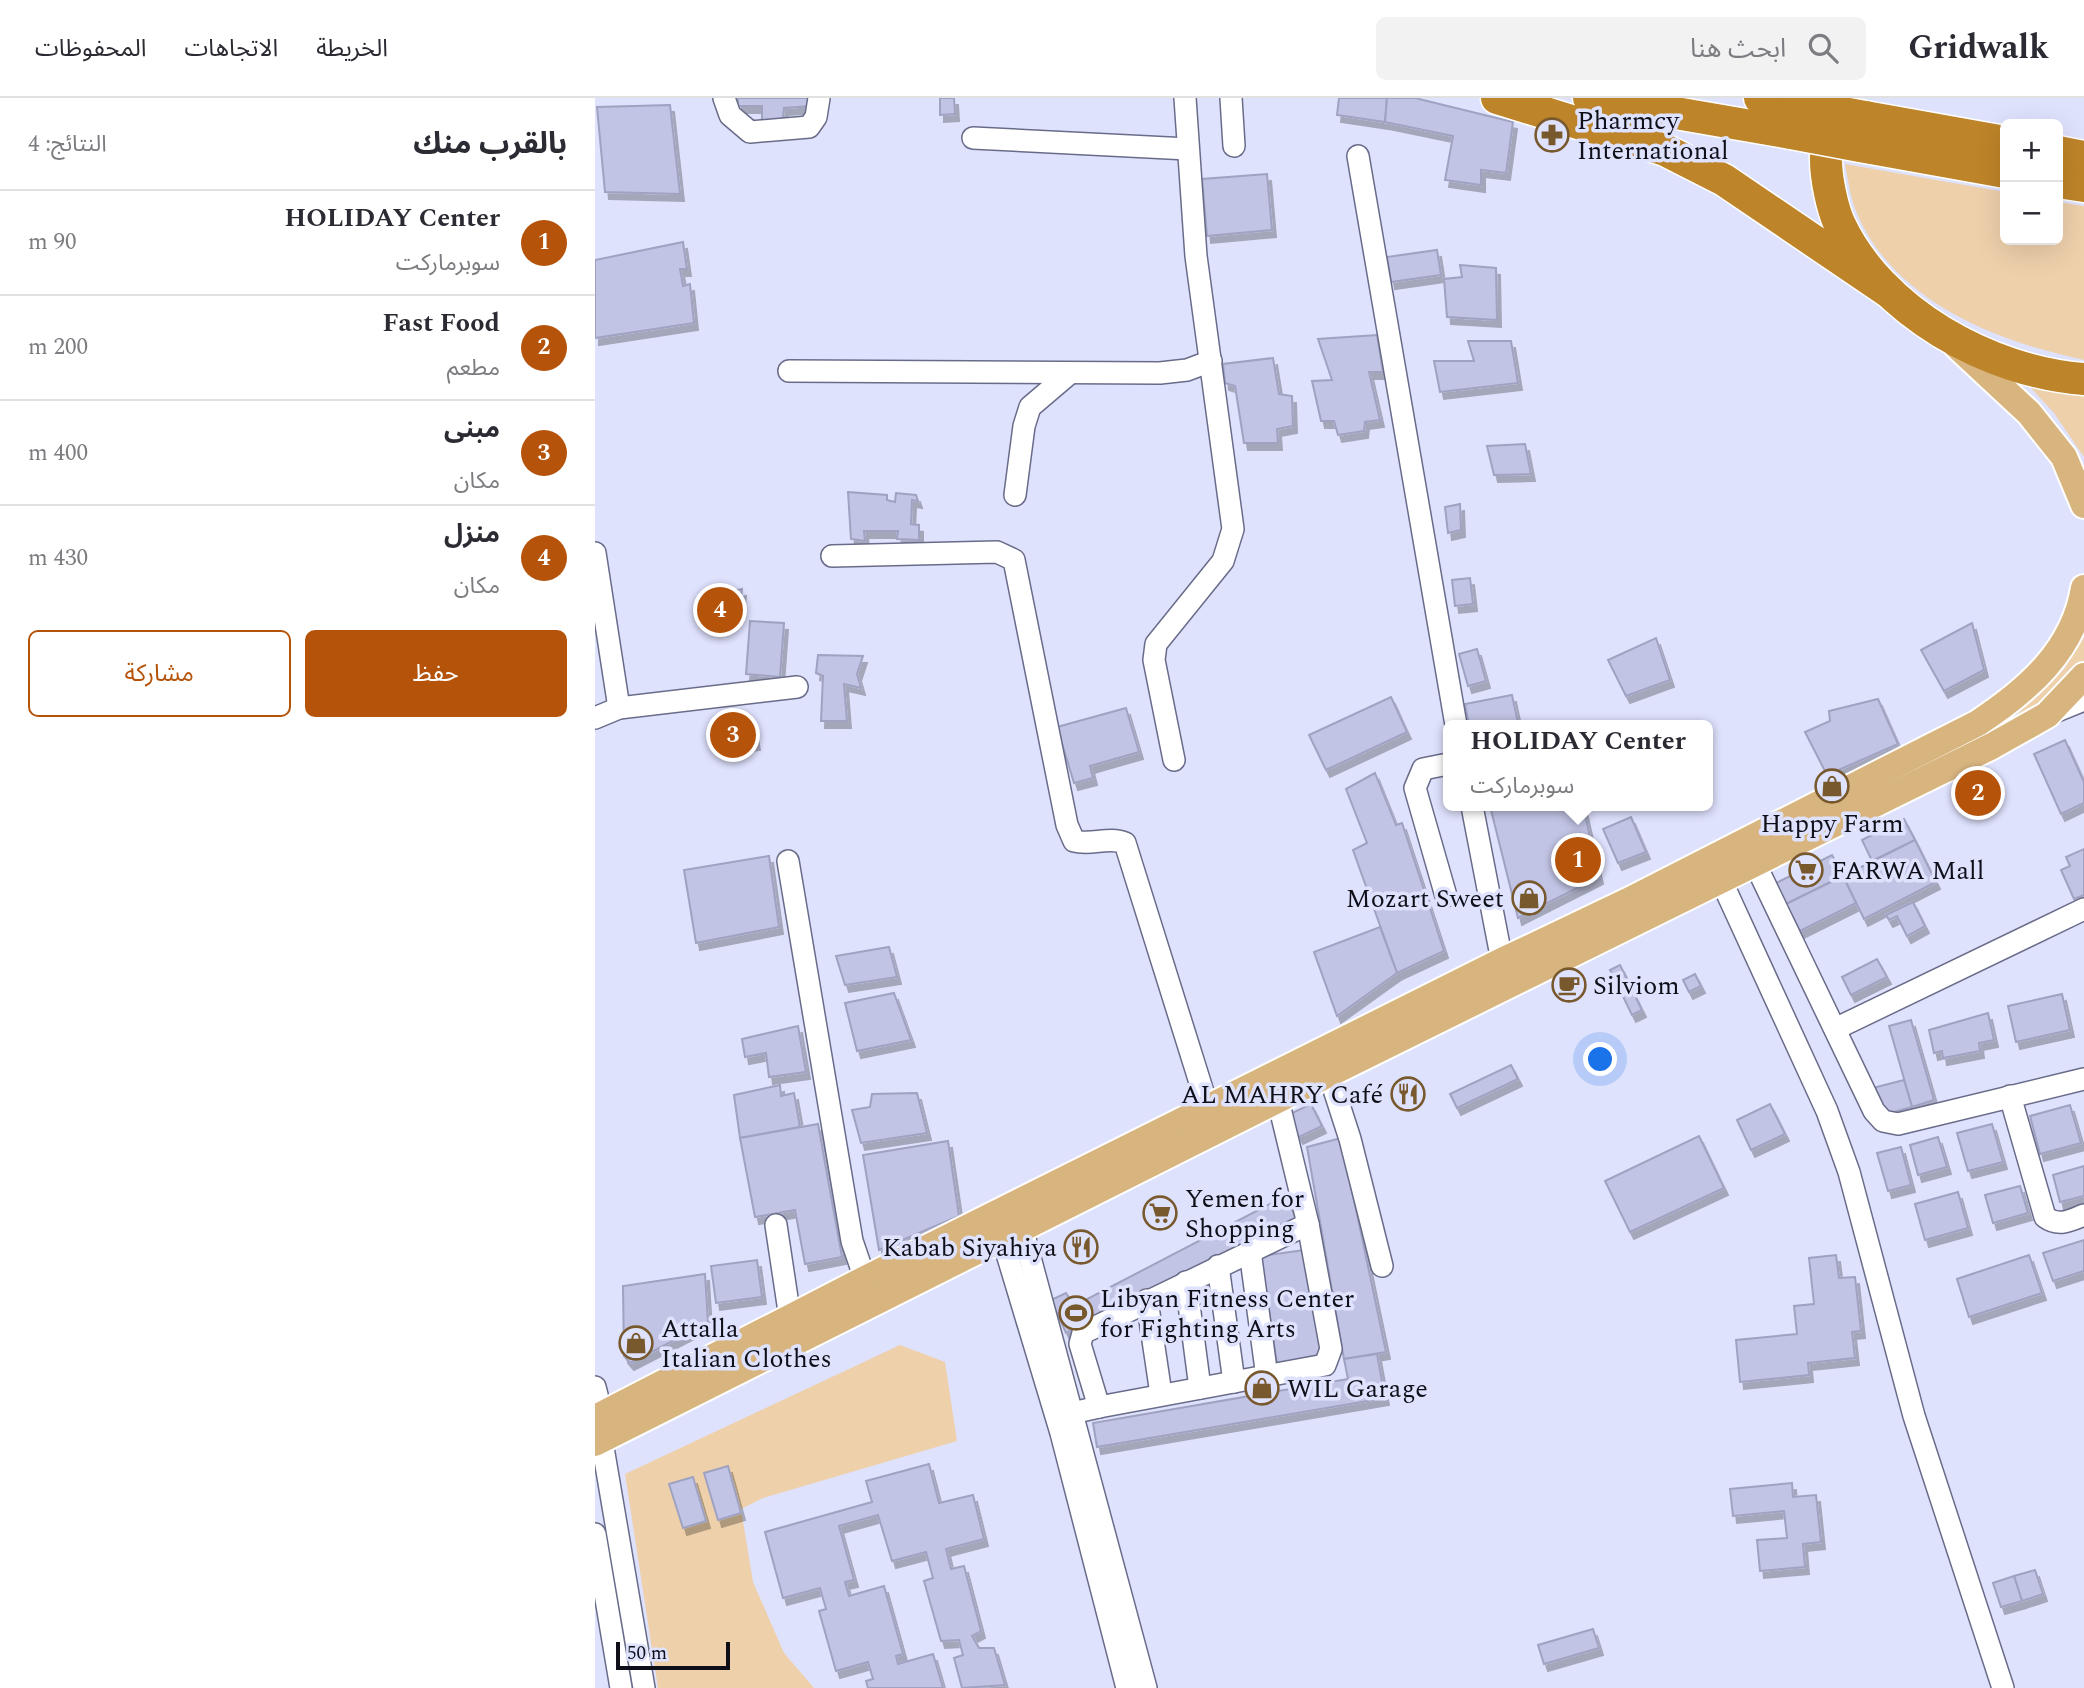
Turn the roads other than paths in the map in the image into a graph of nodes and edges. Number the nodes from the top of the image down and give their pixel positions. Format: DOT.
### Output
graph roads {
  1 [pos="724,98"];
  2 [pos="819,98"];
  3 [pos="1185,98"];
  4 [pos="1231,98"];
  5 [pos="1497,98"];
  6 [pos="1589,98"];
  7 [pos="1760,98"];
  8 [pos="1836,98"];
  9 [pos="1793,119"];
  10 [pos="1863,131"];
  11 [pos="973,138"];
  12 [pos="2000,142"];
  13 [pos="1234,146"];
  14 [pos="1188,149"];
  15 [pos="2063,153"];
  16 [pos="1358,156"];
  17 [pos="2084,157"];
  18 [pos="2000,171"];
  19 [pos="2063,183"];
  20 [pos="2084,186"];
  21 [pos="1889,292"];
  22 [pos="1938,328"];
  23 [pos="1211,361"];
  24 [pos="789,371"];
  25 [pos="1070,373"];
  26 [pos="2084,379"];
  27 [pos="1015,495"];
  28 [pos="2084,505"];
  29 [pos="595,552"];
  30 [pos="832,556"];
  31 [pos="2084,587"];
  32 [pos="2084,676"];
  33 [pos="797,687"];
  34 [pos="2084,700"];
  35 [pos="619,708"];
  36 [pos="2047,715"];
  37 [pos="595,718"];
  38 [pos="1455,720"];
  39 [pos="1174,760"];
  40 [pos="1443,765"];
  41 [pos="1473,811"];
  42 [pos="1750,852"];
  43 [pos="788,861"];
  44 [pos="1716,869"];
  45 [pos="1446,896"];
  46 [pos="2084,909"];
  47 [pos="1502,961"];
  48 [pos="1835,1029"];
  49 [pos="1329,1074"];
  50 [pos="2084,1079"];
  51 [pos="2010,1096"];
  52 [pos="1278,1100"];
  53 [pos="1208,1108"];
  54 [pos="2084,1216"];
  55 [pos="1009,1221"];
  56 [pos="1308,1224"];
  57 [pos="776,1225"];
  58 [pos="1250,1251"];
  59 [pos="1382,1265"];
  60 [pos="1218,1266"];
  61 [pos="865,1279"];
  62 [pos="1186,1282"];
  63 [pos="1147,1300"];
  64 [pos="790,1318"];
  65 [pos="1267,1377"];
  66 [pos="1234,1382"];
  67 [pos="595,1387"];
  68 [pos="1200,1388"];
  69 [pos="1161,1394"];
  70 [pos="1099,1407"];
  71 [pos="1070,1425"];
  72 [pos="598,1426"];
  73 [pos="595,1534"];
  74 [pos="621,1688"];
  75 [pos="644,1688"];
  76 [pos="1127,1688"];
  77 [pos="1146,1688"];
  78 [pos="2003,1688"];
  1 -- 2 [label="street"];
  3 -- 14 [label="street"];
  4 -- 13 [label="street"];
  5 -- 21 [label="highway"];
  6 -- 9 [label="highway"];
  7 -- 9 [label="highway"];
  8 -- 21 [label="highway"];
  9 -- 10 [label="highway, bridge"];
  10 -- 12 [label="highway"];
  10 -- 18 [label="highway"];
  11 -- 14 [label="street"];
  14 -- 23 [label="street"];
  15 -- 17 [label="highway"];
  16 -- 38 [label="street"];
  19 -- 20 [label="highway"];
  21 -- 22 [label="highway"];
  22 -- 26 [label="highway"];
  22 -- 28 [label="main road"];
  23 -- 25 [label="street"];
  23 -- 39 [label="street"];
  24 -- 25 [label="street"];
  25 -- 27 [label="street"];
  29 -- 35 [label="street"];
  30 -- 53 [label="street"];
  31 -- 42 [label="main road"];
  32 -- 36 [label="main road"];
  33 -- 35 [label="street"];
  34 -- 36 [label="street"];
  35 -- 37 [label="street"];
  36 -- 42 [label="main road"];
  40 -- 45 [label="street"];
  41 -- 47 [label="street"];
  42 -- 44 [label="main road"];
  42 -- 48 [label="street"];
  43 -- 61 [label="street"];
  44 -- 47 [label="main road"];
  44 -- 49 [label="main road"];
  44 -- 78 [label="street"];
  46 -- 48 [label="street"];
  47 -- 53 [label="main road"];
  48 -- 51 [label="street"];
  49 -- 52 [label="main road"];
  49 -- 59 [label="street"];
  50 -- 51 [label="street"];
  51 -- 54 [label="street"];
  52 -- 55 [label="main road"];
  52 -- 56 [label="street"];
  53 -- 55 [label="main road"];
  55 -- 61 [label="main road"];
  55 -- 71 [label="street"];
  55 -- 72 [label="main road"];
  56 -- 58 [label="street"];
  56 -- 65 [label="street"];
  57 -- 64 [label="street"];
  58 -- 60 [label="street"];
  58 -- 65 [label="street"];
  60 -- 62 [label="street"];
  60 -- 66 [label="street"];
  61 -- 64 [label="main road"];
  62 -- 63 [label="street"];
  62 -- 68 [label="street"];
  63 -- 69 [label="street"];
  63 -- 70 [label="street"];
  64 -- 72 [label="main road"];
  65 -- 66 [label="street"];
  66 -- 68 [label="street"];
  67 -- 72 [label="street"];
  68 -- 69 [label="street"];
  69 -- 70 [label="street"];
  70 -- 71 [label="street"];
  71 -- 76 [label="street"];
  71 -- 77 [label="street"];
  72 -- 75 [label="street"];
  73 -- 74 [label="street"];
}
